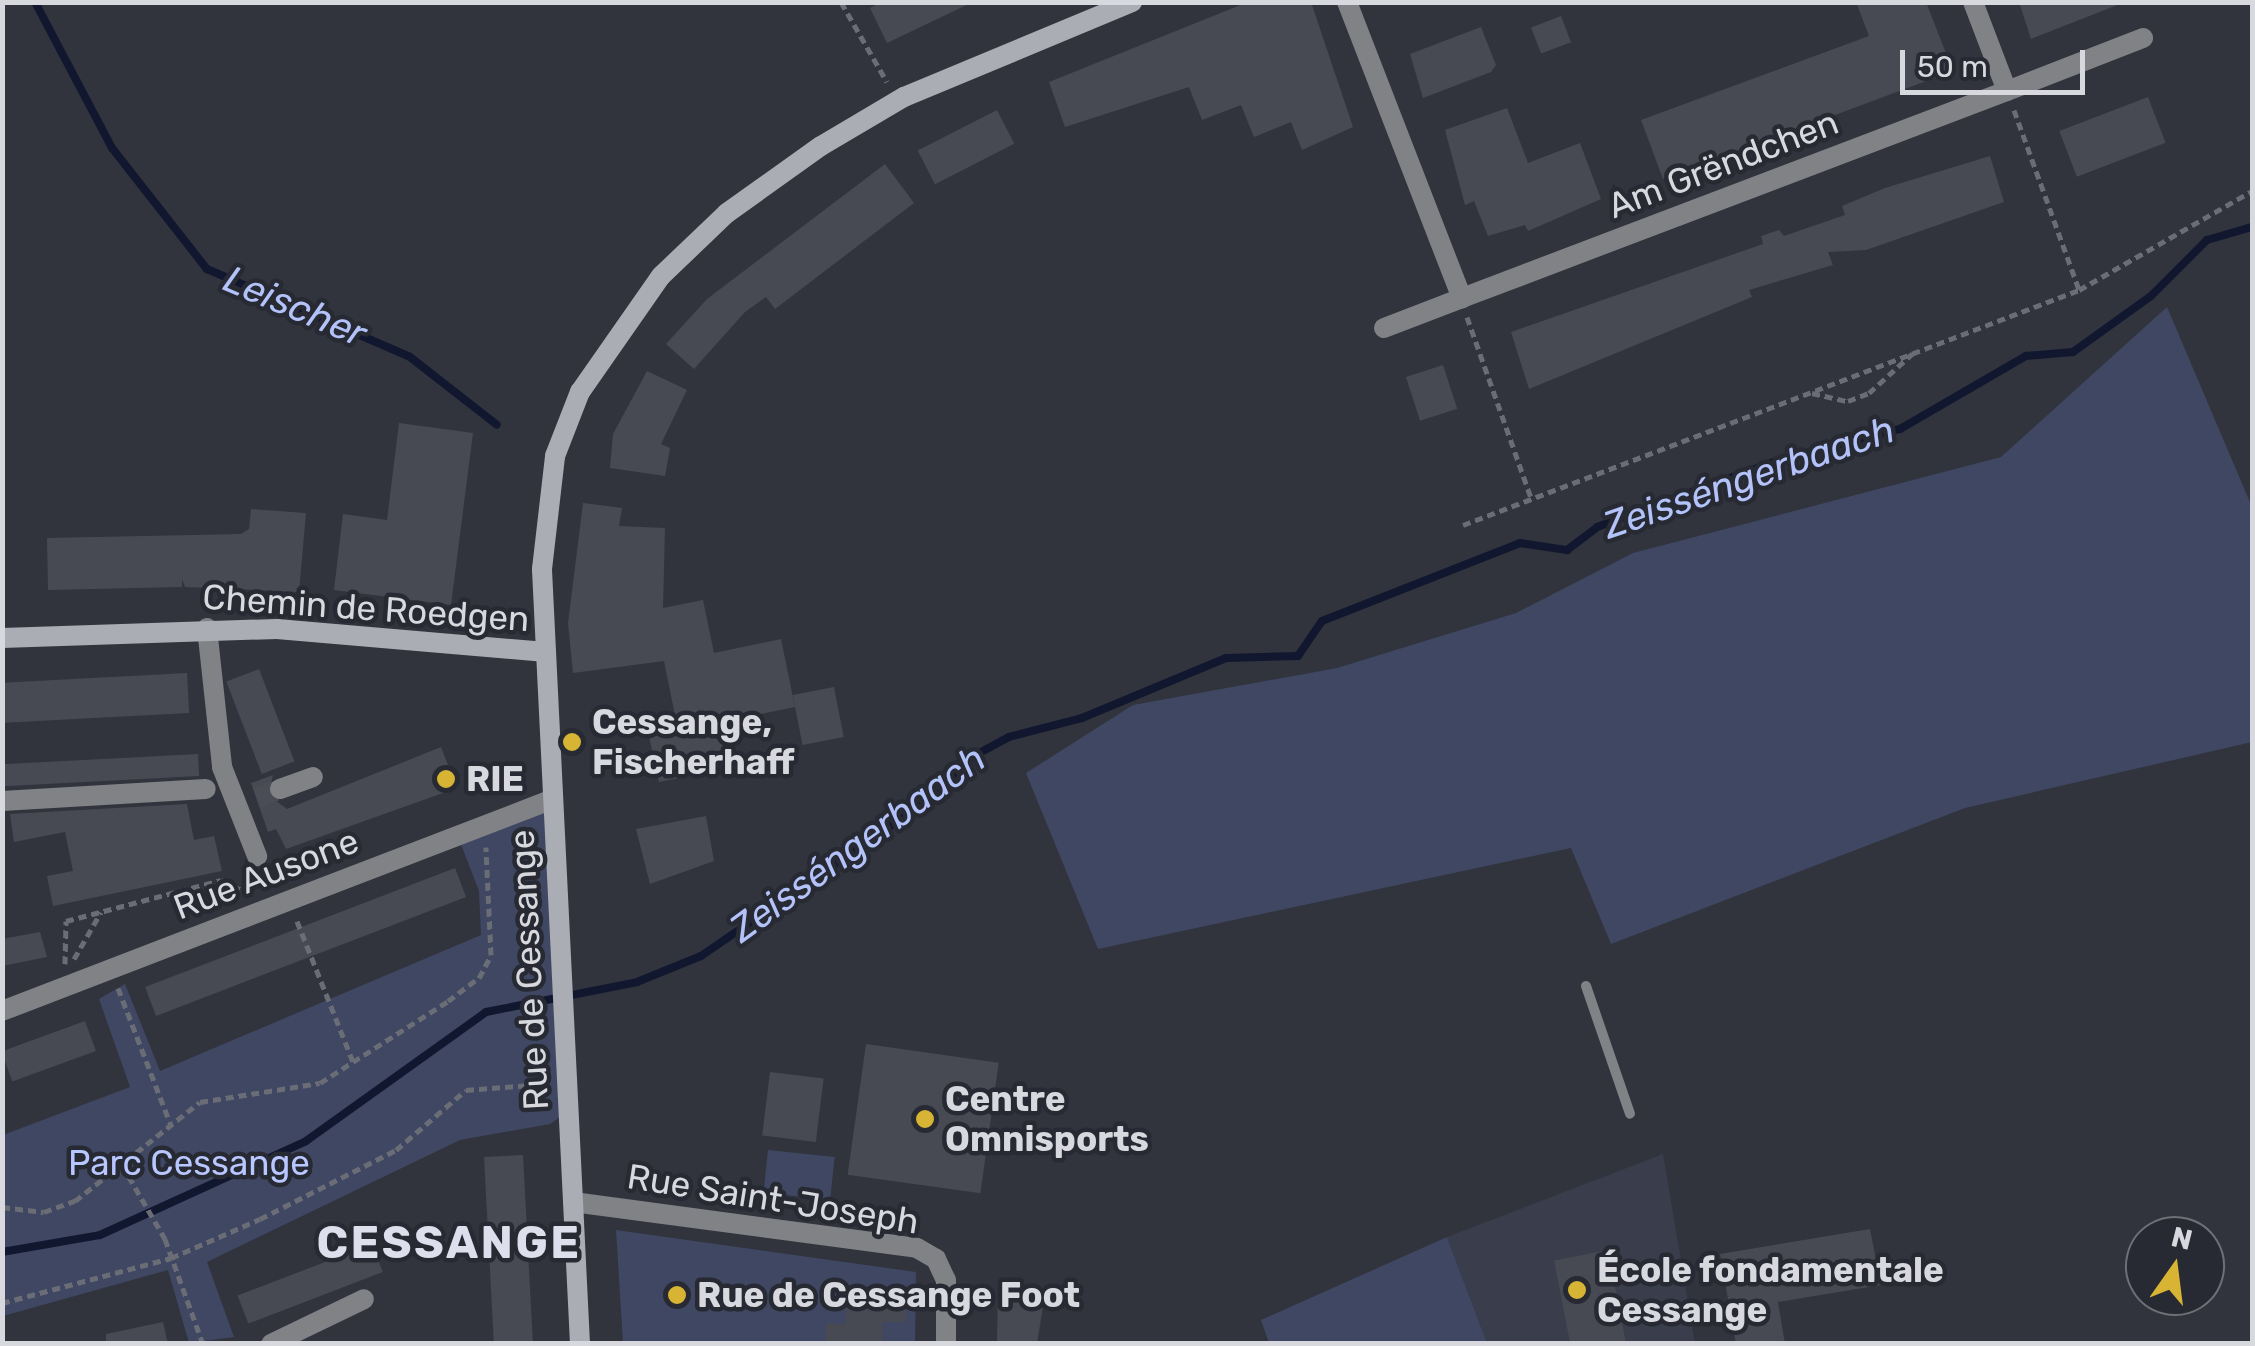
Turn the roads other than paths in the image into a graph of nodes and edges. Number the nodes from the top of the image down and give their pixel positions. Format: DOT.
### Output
graph roads {
  1 [pos="1132,2"];
  2 [pos="1347,2"];
  3 [pos="1973,2"];
  4 [pos="2143,38"];
  5 [pos="2006,91"];
  6 [pos="1462,298"];
  7 [pos="1384,328"];
  8 [pos="207,628"];
  9 [pos="2,638"];
  10 [pos="546,652"];
  11 [pos="312,778"];
  12 [pos="206,789"];
  13 [pos="280,790"];
  14 [pos="553,799"];
  15 [pos="2,801"];
  16 [pos="256,856"];
  17 [pos="1586,986"];
  18 [pos="2,1011"];
  19 [pos="1630,1114"];
  20 [pos="573,1202"];
  21 [pos="364,1299"];
  22 [pos="271,1344"];
  23 [pos="580,1344"];
  24 [pos="946,1344"];
  1 -- 10 [label="main road, Rue de Cessange"];
  2 -- 6 [label="street"];
  3 -- 5 [label="street"];
  4 -- 5 [label="street, Am Grëndchen"];
  5 -- 6 [label="street, Am Grëndchen"];
  6 -- 7 [label="street, Am Grëndchen"];
  8 -- 9 [label="main road, Chemin de Roedgen"];
  8 -- 10 [label="main road, Chemin de Roedgen"];
  8 -- 16 [label="street"];
  10 -- 14 [label="main road, Rue de Cessange"];
  11 -- 13 [label="street"];
  12 -- 15 [label="street"];
  14 -- 18 [label="street, Rue Ausone"];
  14 -- 20 [label="main road, Rue de Cessange"];
  17 -- 19 [label="lane"];
  20 -- 23 [label="main road, Rue de Cessange"];
  20 -- 24 [label="street, Rue Saint-Joseph"];
  21 -- 22 [label="street"];
}
